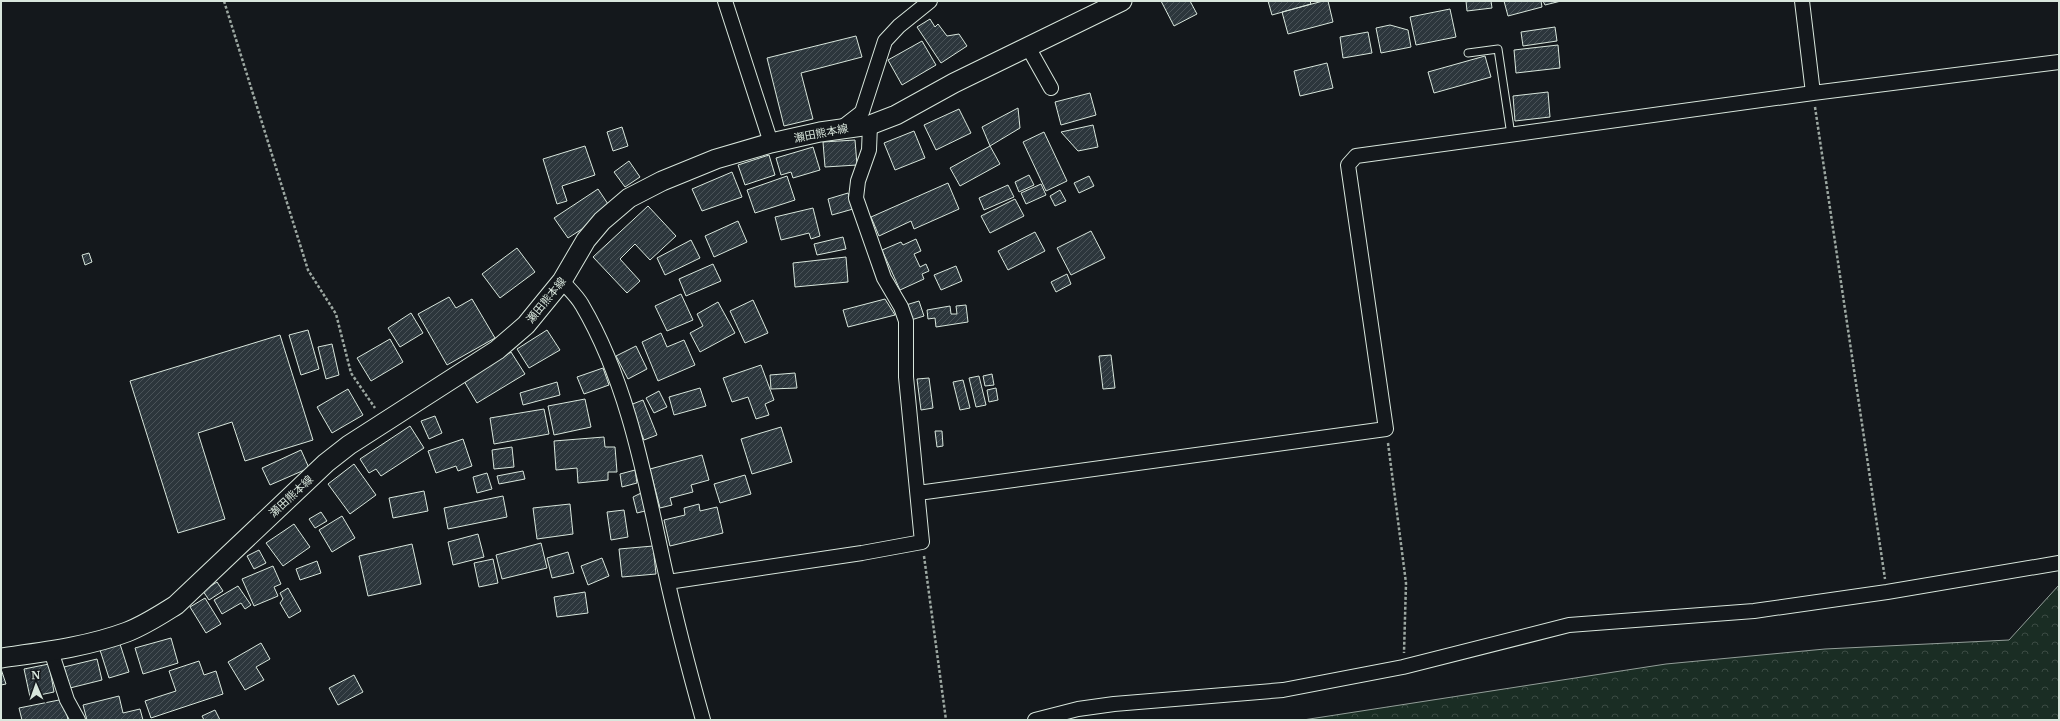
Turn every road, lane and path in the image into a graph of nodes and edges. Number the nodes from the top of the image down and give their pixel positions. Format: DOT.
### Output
graph roads {
  1 [pos="224,1"];
  2 [pos="725,1"];
  3 [pos="930,1"];
  4 [pos="1122,1"];
  5 [pos="1802,1"];
  6 [pos="1028,47"];
  7 [pos="1468,53"];
  8 [pos="2059,62"];
  9 [pos="1051,88"];
  10 [pos="1813,93"];
  11 [pos="870,125"];
  12 [pos="840,129"];
  13 [pos="1511,135"];
  14 [pos="770,143"];
  15 [pos="562,281"];
  16 [pos="385,422"];
  17 [pos="1386,429"];
  18 [pos="918,493"];
  19 [pos="922,542"];
  20 [pos="2059,563"];
  21 [pos="668,582"];
  22 [pos="1886,592"];
  23 [pos="51,651"];
  24 [pos="1,658"];
  25 [pos="1403,667"];
  26 [pos="78,720"];
  27 [pos="702,720"];
  28 [pos="946,720"];
  29 [pos="1035,720"];
  1 -- 16 [label="path"];
  2 -- 14 [label="street"];
  3 -- 12 [label="street"];
  4 -- 6 [label="main road, 瀬田熊本線"];
  5 -- 10 [label="street"];
  6 -- 9 [label="street"];
  6 -- 11 [label="main road, 瀬田熊本線"];
  7 -- 13 [label="lane"];
  8 -- 10 [label="street"];
  10 -- 13 [label="street"];
  10 -- 22 [label="path"];
  11 -- 12 [label="main road, 瀬田熊本線"];
  11 -- 18 [label="street"];
  12 -- 14 [label="main road, 瀬田熊本線"];
  13 -- 17 [label="street"];
  14 -- 15 [label="main road, 瀬田熊本線"];
  15 -- 16 [label="main road, 瀬田熊本線"];
  15 -- 21 [label="street"];
  16 -- 23 [label="main road, 瀬田熊本線"];
  17 -- 18 [label="street"];
  17 -- 25 [label="path"];
  18 -- 19 [label="street"];
  19 -- 21 [label="street"];
  19 -- 28 [label="path"];
  20 -- 22 [label="street"];
  21 -- 27 [label="street"];
  22 -- 25 [label="street"];
  23 -- 24 [label="main road, 瀬田熊本線"];
  23 -- 26 [label="street"];
  25 -- 29 [label="street"];
}
